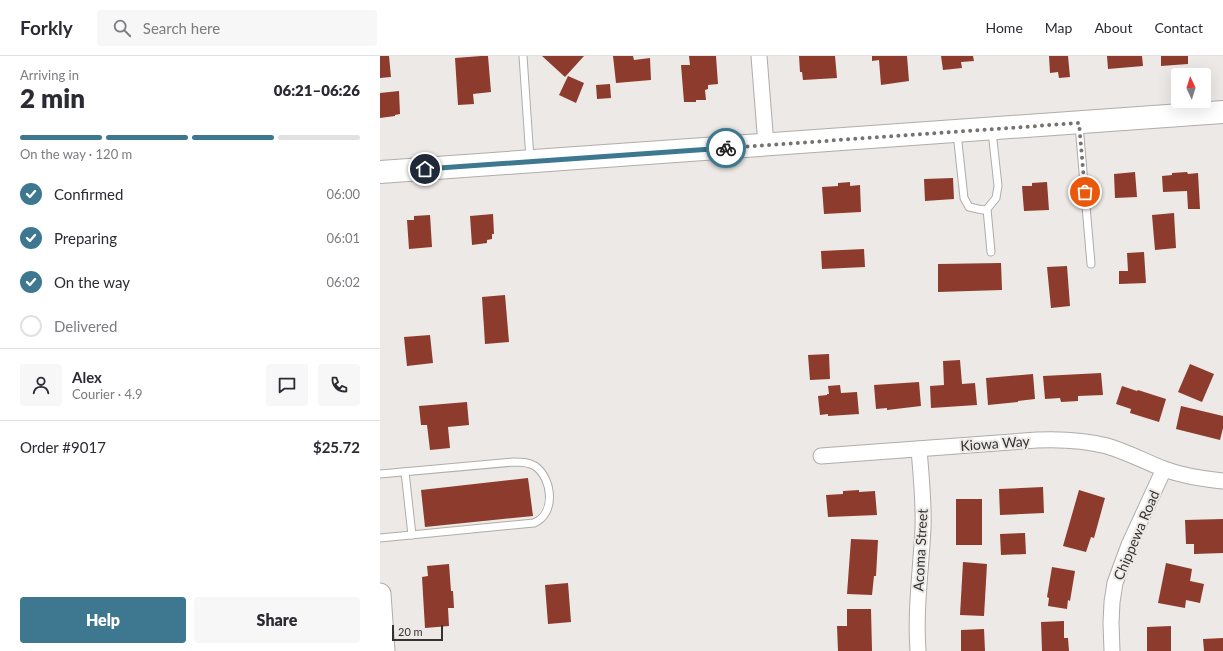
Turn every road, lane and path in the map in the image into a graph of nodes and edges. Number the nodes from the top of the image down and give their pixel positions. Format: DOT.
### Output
graph roads {
  1 [pos="522,56"];
  2 [pos="759,56"];
  3 [pos="1223,112"];
  4 [pos="1079,123"];
  5 [pos="992,129"];
  6 [pos="957,131"];
  7 [pos="766,145"];
  8 [pos="530,162"];
  9 [pos="380,172"];
  10 [pos="987,209"];
  11 [pos="991,252"];
  12 [pos="1091,264"];
  13 [pos="919,449"];
  14 [pos="821,456"];
  15 [pos="1164,469"];
  16 [pos="405,472"];
  17 [pos="380,474"];
  18 [pos="1223,482"];
  19 [pos="412,535"];
  20 [pos="380,538"];
  21 [pos="380,594"];
  22 [pos="384,651"];
  23 [pos="918,651"];
  24 [pos="1112,651"];
  1 -- 8 [label="lane"];
  2 -- 7 [label="street"];
  3 -- 4 [label="main road"];
  4 -- 5 [label="main road"];
  4 -- 12 [label="lane"];
  5 -- 6 [label="main road"];
  5 -- 10 [label="lane"];
  6 -- 7 [label="main road"];
  6 -- 10 [label="lane"];
  7 -- 8 [label="main road"];
  8 -- 9 [label="main road"];
  10 -- 11 [label="lane"];
  13 -- 14 [label="street, Kiowa Way"];
  13 -- 15 [label="street, Kiowa Way"];
  13 -- 23 [label="street, Acoma Street"];
  15 -- 18 [label="street, Kiowa Way"];
  15 -- 24 [label="street, Chippewa Road"];
  16 -- 17 [label="lane"];
  16 -- 19 [label="lane"];
  16 -- 19 [label="lane"];
  19 -- 20 [label="lane"];
  21 -- 22 [label="street"];
}
